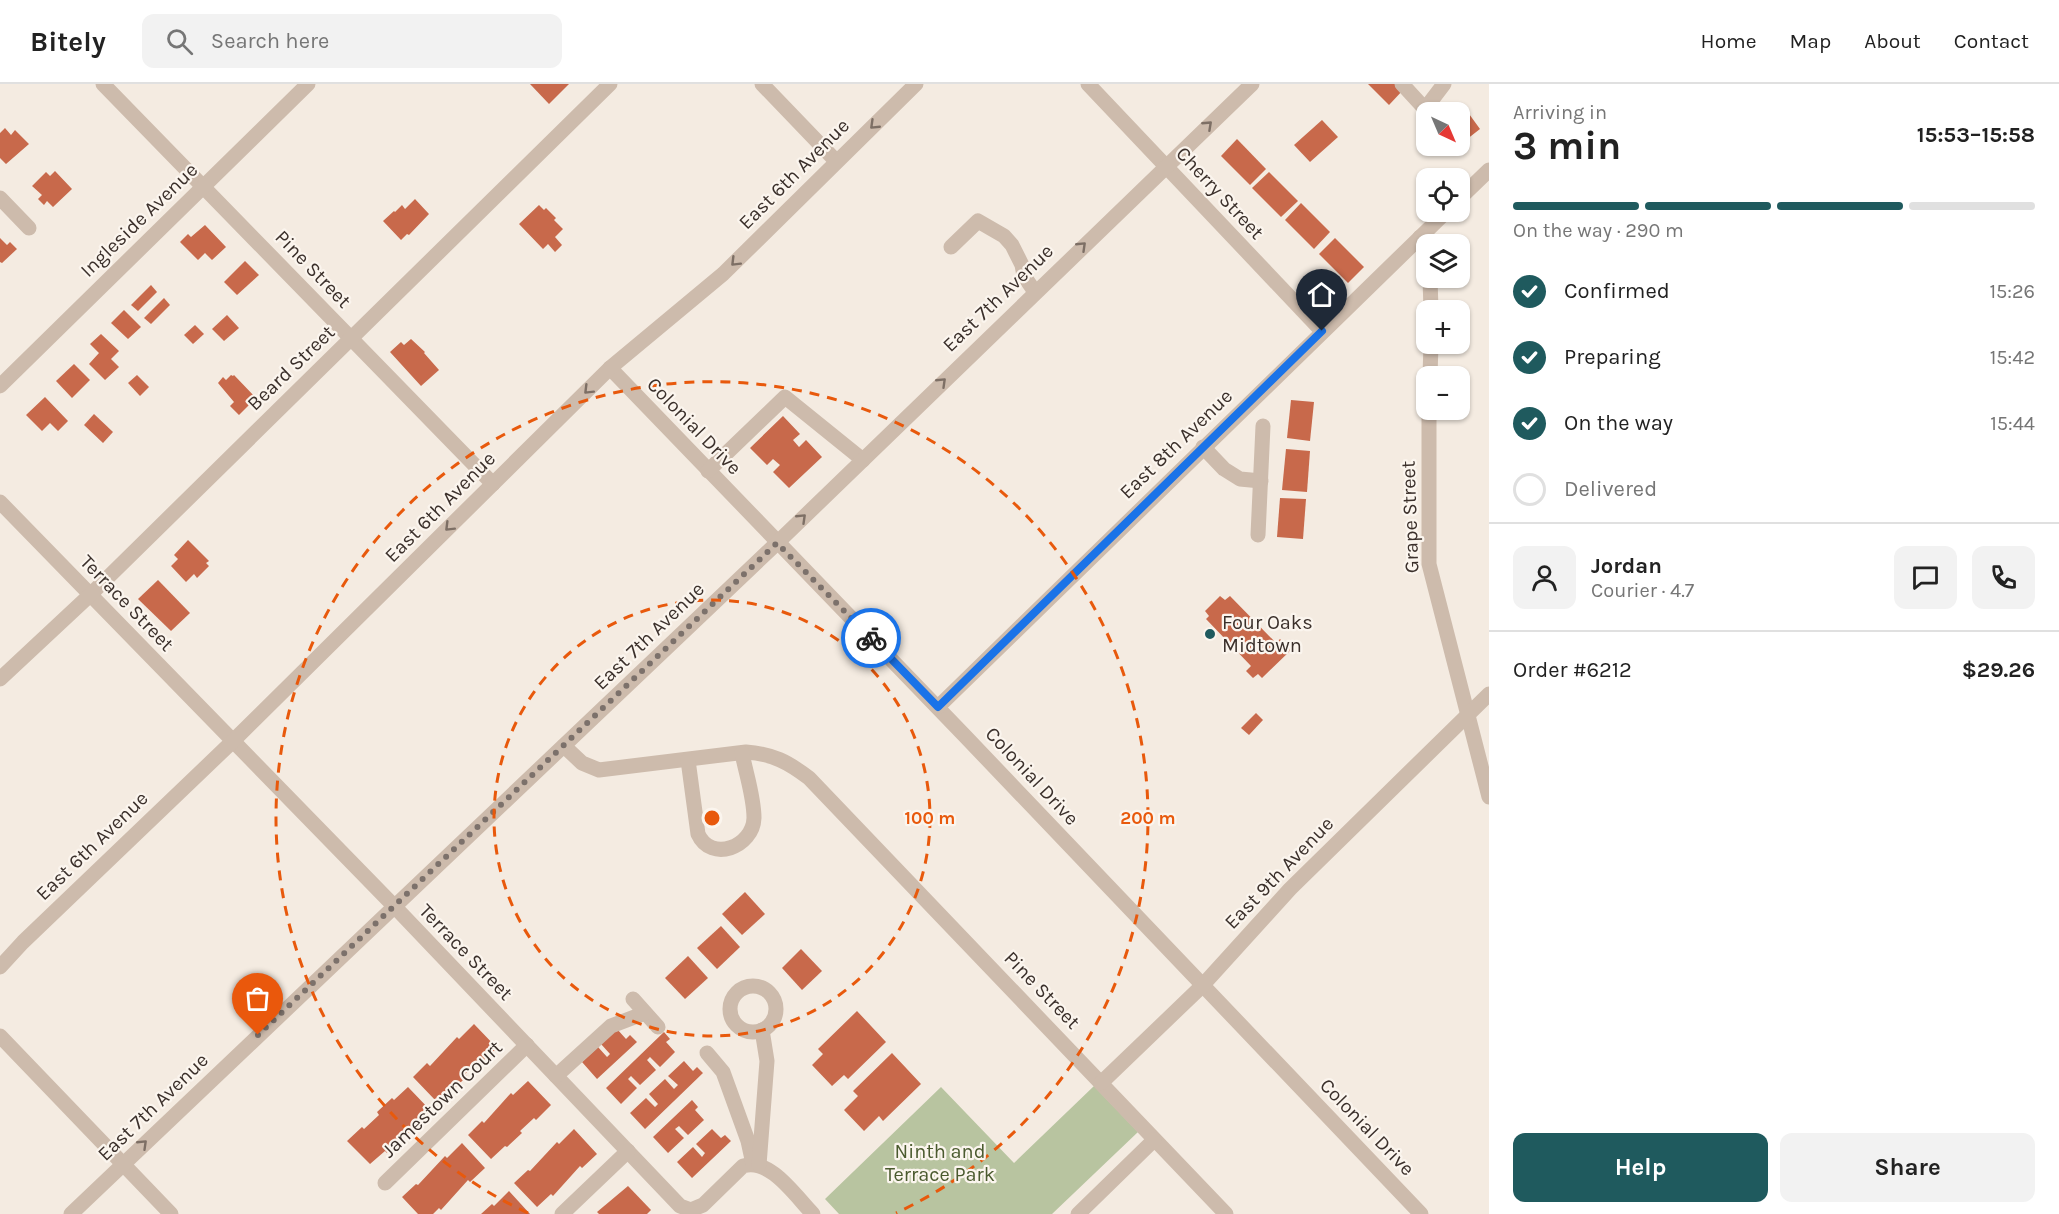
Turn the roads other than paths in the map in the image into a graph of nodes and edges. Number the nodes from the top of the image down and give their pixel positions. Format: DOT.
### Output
graph roads {
  1 [pos="103,84"];
  2 [pos="308,84"];
  3 [pos="610,84"];
  4 [pos="762,84"];
  5 [pos="916,84"];
  6 [pos="1088,84"];
  7 [pos="1252,84"];
  8 [pos="1402,84"];
  9 [pos="1444,84"];
  10 [pos="837,161"];
  11 [pos="1166,165"];
  12 [pos="1489,170"];
  13 [pos="203,187"];
  14 [pos="1470,188"];
  15 [pos="0,198"];
  16 [pos="1436,222"];
  17 [pos="29,228"];
  18 [pos="1423,234"];
  19 [pos="1416,241"];
  20 [pos="951,247"];
  21 [pos="1035,292"];
  22 [pos="1322,331"];
  23 [pos="351,338"];
  24 [pos="610,368"];
  25 [pos="0,386"];
  26 [pos="1430,420"];
  27 [pos="1263,426"];
  28 [pos="1203,447"];
  29 [pos="863,460"];
  30 [pos="708,471"];
  31 [pos="1261,482"];
  32 [pos="493,484"];
  33 [pos="0,502"];
  34 [pos="1258,535"];
  35 [pos="777,543"];
  36 [pos="90,595"];
  37 [pos="0,679"];
  38 [pos="1489,694"];
  39 [pos="938,707"];
  40 [pos="1468,714"];
  41 [pos="232,741"];
  42 [pos="564,746"];
  43 [pos="742,753"];
  44 [pos="688,760"];
  45 [pos="1489,797"];
  46 [pos="394,906"];
  47 [pos="0,967"];
  48 [pos="1202,986"];
  49 [pos="633,999"];
  50 [pos="645,1013"];
  51 [pos="658,1027"];
  52 [pos="762,1030"];
  53 [pos="0,1036"];
  54 [pos="527,1046"];
  55 [pos="707,1053"];
  56 [pos="556,1076"];
  57 [pos="1101,1083"];
  58 [pos="1154,1140"];
  59 [pos="628,1151"];
  60 [pos="123,1164"];
  61 [pos="756,1164"];
  62 [pos="385,1183"];
  63 [pos="692,1212"];
  64 [pos="71,1214"];
  65 [pos="171,1214"];
  66 [pos="562,1214"];
  67 [pos="813,1214"];
  68 [pos="1078,1214"];
  69 [pos="1226,1214"];
  70 [pos="1421,1214"];
  1 -- 13 [label="street, Pine Street"];
  2 -- 13 [label="street, Ingleside Avenue"];
  3 -- 23 [label="street, Beard Street"];
  4 -- 10 [label="street"];
  5 -- 10 [label="street, East 6th Avenue, one-way"];
  6 -- 11 [label="street, Cherry Street"];
  11 -- 7 [label="street, East 7th Avenue, one-way"];
  8 -- 9 [label="street"];
  10 -- 24 [label="street, East 6th Avenue, one-way"];
  21 -- 11 [label="street, East 7th Avenue, one-way"];
  11 -- 22 [label="street, Cherry Street"];
  12 -- 14 [label="street"];
  13 -- 23 [label="street, Pine Street"];
  13 -- 25 [label="street, Ingleside Avenue"];
  15 -- 17 [label="street"];
  16 -- 18 [label="street, East 8th Avenue"];
  19 -- 22 [label="street, East 8th Avenue"];
  20 -- 21 [label="street"];
  29 -- 21 [label="street, East 7th Avenue, one-way"];
  22 -- 28 [label="street, East 8th Avenue"];
  23 -- 32 [label="street, Pine Street"];
  23 -- 36 [label="street, Beard Street"];
  24 -- 30 [label="street, Colonial Drive"];
  24 -- 32 [label="street, East 6th Avenue, one-way"];
  26 -- 40 [label="street, Grape Street"];
  27 -- 31 [label="street"];
  28 -- 31 [label="street"];
  28 -- 39 [label="street, East 8th Avenue"];
  29 -- 30 [label="street"];
  35 -- 29 [label="street, East 7th Avenue, one-way"];
  30 -- 35 [label="street, Colonial Drive"];
  31 -- 34 [label="street"];
  32 -- 41 [label="street, East 6th Avenue, one-way"];
  33 -- 36 [label="street, Terrace Street"];
  35 -- 39 [label="street, Colonial Drive"];
  35 -- 42 [label="street, East 7th Avenue"];
  36 -- 37 [label="street, Beard Street"];
  36 -- 41 [label="street, Terrace Street"];
  38 -- 40 [label="street, East 9th Avenue"];
  39 -- 48 [label="street, Colonial Drive"];
  40 -- 45 [label="street, Grape Street"];
  40 -- 48 [label="street, East 9th Avenue"];
  41 -- 46 [label="street, Terrace Street"];
  41 -- 47 [label="street, East 6th Avenue"];
  42 -- 44 [label="street, Pine Street"];
  42 -- 46 [label="street, East 7th Avenue"];
  43 -- 44 [label="street, Pine Street"];
  43 -- 44 [label="street"];
  43 -- 57 [label="street, Pine Street"];
  46 -- 54 [label="street, Terrace Street"];
  60 -- 46 [label="street, East 7th Avenue, one-way"];
  48 -- 57 [label="street, East 9th Avenue"];
  48 -- 70 [label="street, Colonial Drive"];
  49 -- 50 [label="street"];
  50 -- 51 [label="street"];
  50 -- 56 [label="street"];
  52 -- 61 [label="street"];
  53 -- 60 [label="street"];
  54 -- 56 [label="street, Terrace Street"];
  54 -- 62 [label="street, Jamestown Court"];
  55 -- 61 [label="street"];
  56 -- 59 [label="street, Terrace Street"];
  57 -- 58 [label="street, Pine Street"];
  58 -- 68 [label="street"];
  58 -- 69 [label="street, Pine Street"];
  59 -- 63 [label="street, Terrace Street"];
  59 -- 66 [label="street"];
  60 -- 64 [label="street, East 7th Avenue"];
  60 -- 65 [label="street"];
  61 -- 63 [label="street, Terrace Street"];
  61 -- 67 [label="street"];
}
